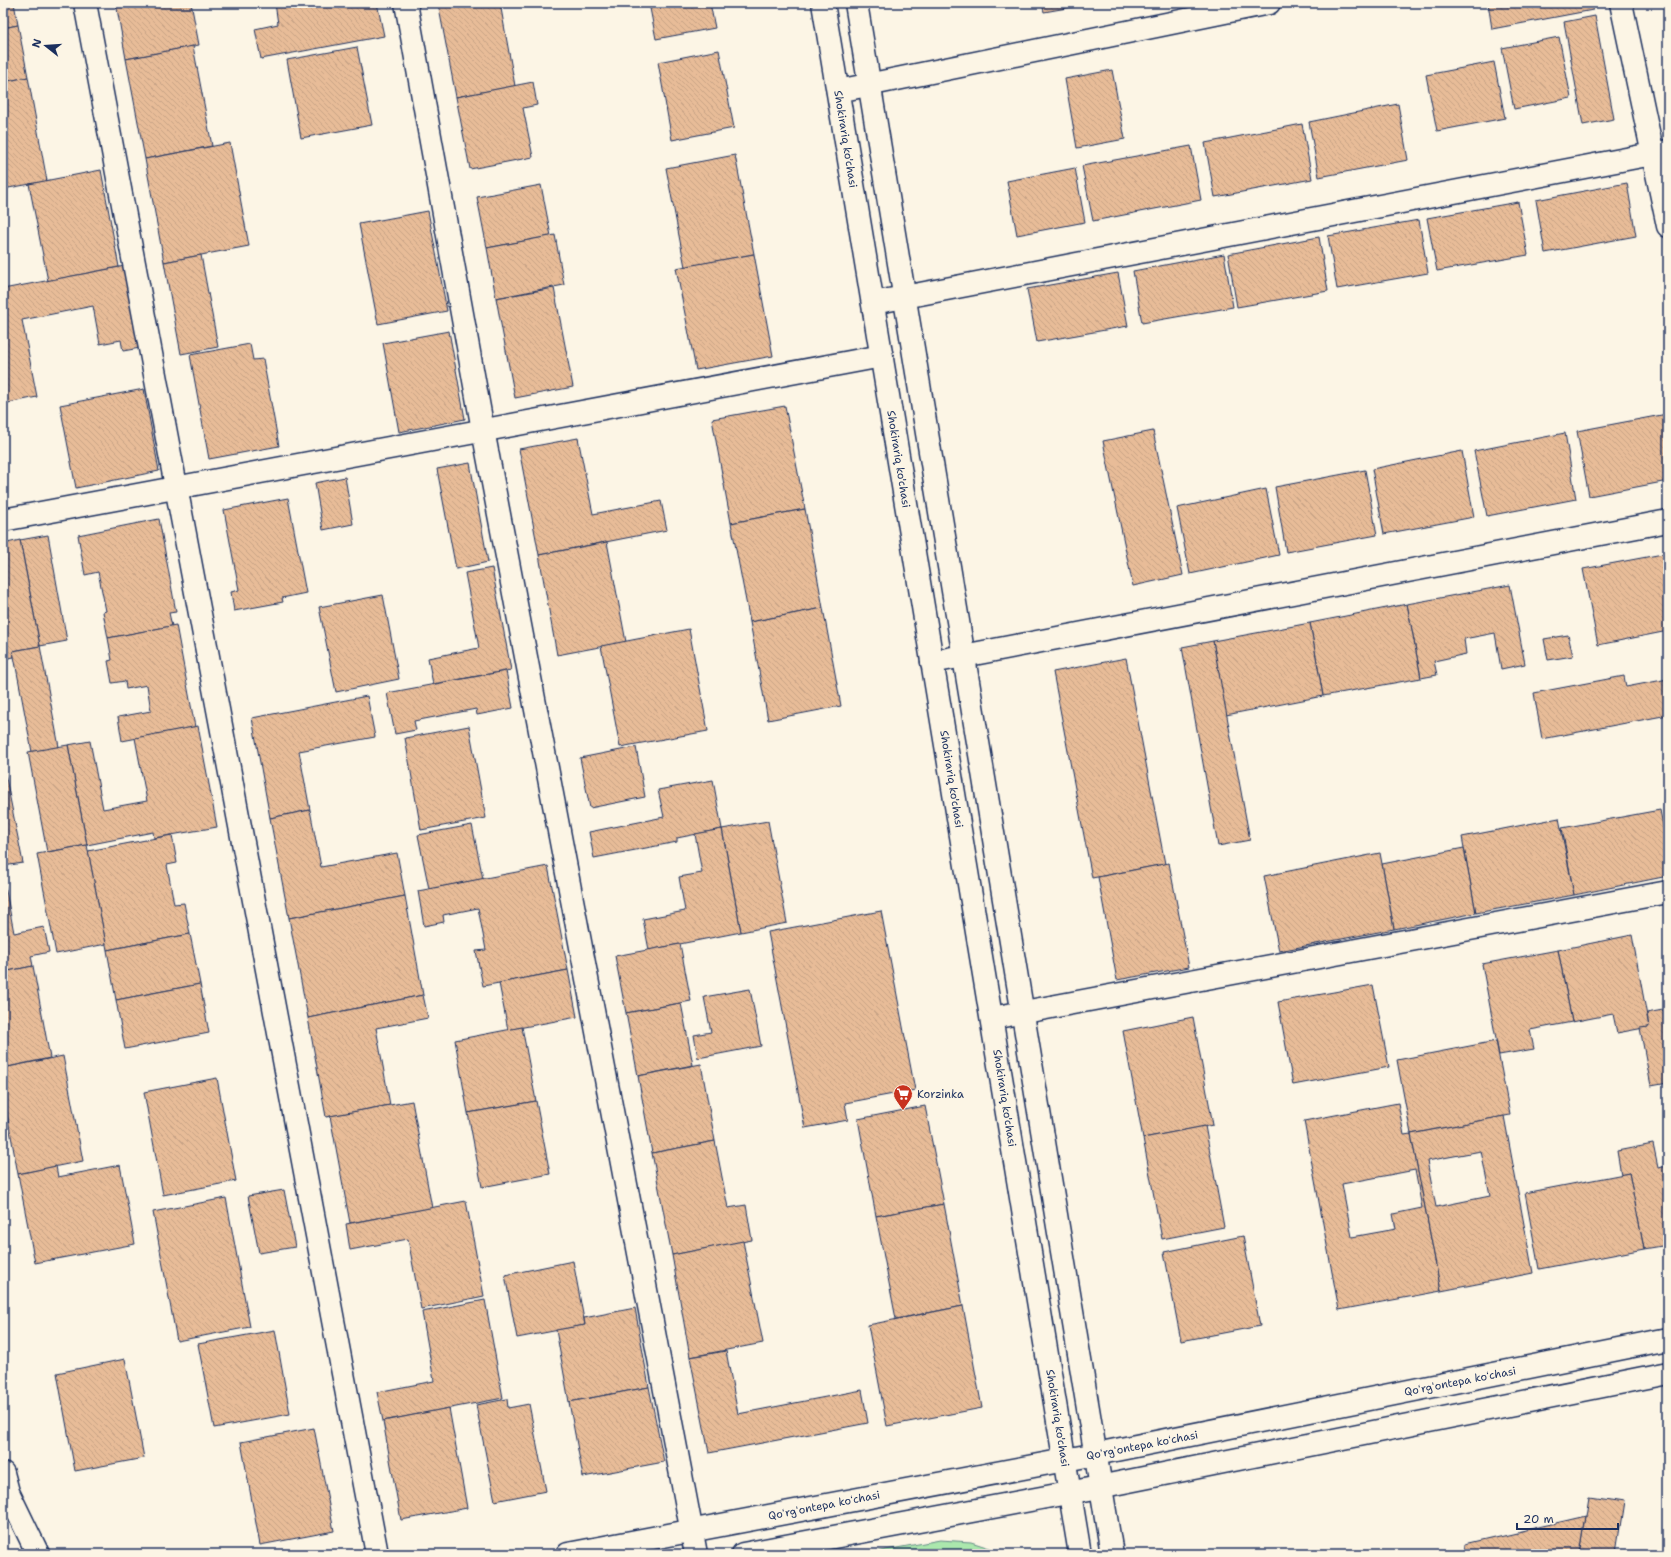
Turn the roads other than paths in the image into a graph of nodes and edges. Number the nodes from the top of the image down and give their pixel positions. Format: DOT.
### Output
graph roads {
  1 [pos="84,3"];
  2 [pos="406,3"];
  3 [pos="823,3"];
  4 [pos="856,3"];
  5 [pos="1269,3"];
  6 [pos="1621,3"];
  7 [pos="869,85"];
  8 [pos="838,91"];
  9 [pos="1660,153"];
  10 [pos="1668,226"];
  11 [pos="905,298"];
  12 [pos="873,303"];
  13 [pos="882,356"];
  14 [pos="483,430"];
  15 [pos="176,488"];
  16 [pos="3,520"];
  17 [pos="1668,521"];
  18 [pos="964,656"];
  19 [pos="932,662"];
  20 [pos="1668,892"];
  21 [pos="1023,1013"];
  22 [pos="992,1018"];
  23 [pos="1668,1339"];
  24 [pos="1668,1374"];
  25 [pos="1095,1454"];
  26 [pos="1065,1460"];
  27 [pos="3,1473"];
  28 [pos="1100,1486"];
  29 [pos="1070,1492"];
  30 [pos="691,1530"];
  31 [pos="38,1554"];
  32 [pos="376,1554"];
  33 [pos="568,1554"];
  34 [pos="696,1554"];
  35 [pos="743,1554"];
  36 [pos="1080,1554"];
  37 [pos="1112,1554"];
  1 -- 15 [label="street"];
  2 -- 14 [label="street"];
  3 -- 8 [label="street, Shokirariq ko'chasi"];
  4 -- 7 [label="street"];
  5 -- 7 [label="street"];
  6 -- 9 [label="street"];
  7 -- 8 [label="street"];
  7 -- 11 [label="street"];
  8 -- 12 [label="street, Shokirariq ko'chasi"];
  9 -- 10 [label="street"];
  9 -- 11 [label="street"];
  11 -- 12 [label="street"];
  11 -- 18 [label="street"];
  12 -- 13 [label="street, Shokirariq ko'chasi"];
  13 -- 14 [label="street"];
  13 -- 19 [label="street, Shokirariq ko'chasi"];
  14 -- 15 [label="street"];
  14 -- 30 [label="street"];
  15 -- 16 [label="street"];
  15 -- 32 [label="street"];
  17 -- 18 [label="street"];
  18 -- 19 [label="street"];
  18 -- 21 [label="street"];
  19 -- 22 [label="street, Shokirariq ko'chasi"];
  20 -- 21 [label="street"];
  21 -- 22 [label="street"];
  21 -- 25 [label="street"];
  22 -- 26 [label="street, Shokirariq ko'chasi"];
  23 -- 25 [label="street, Qoʻrgʻontepa koʻchasi"];
  24 -- 28 [label="street"];
  25 -- 26 [label="street, Qoʻrgʻontepa koʻchasi"];
  25 -- 28 [label="street"];
  26 -- 29 [label="street, Shokirariq ko'chasi"];
  26 -- 30 [label="street, Qoʻrgʻontepa koʻchasi"];
  27 -- 31 [label="street"];
  28 -- 29 [label="street"];
  28 -- 37 [label="street"];
  29 -- 35 [label="street"];
  29 -- 36 [label="street, Shokirariq ko'chasi"];
  30 -- 33 [label="street, Qoʻrgʻontepa koʻchasi"];
  30 -- 34 [label="street"];
}
